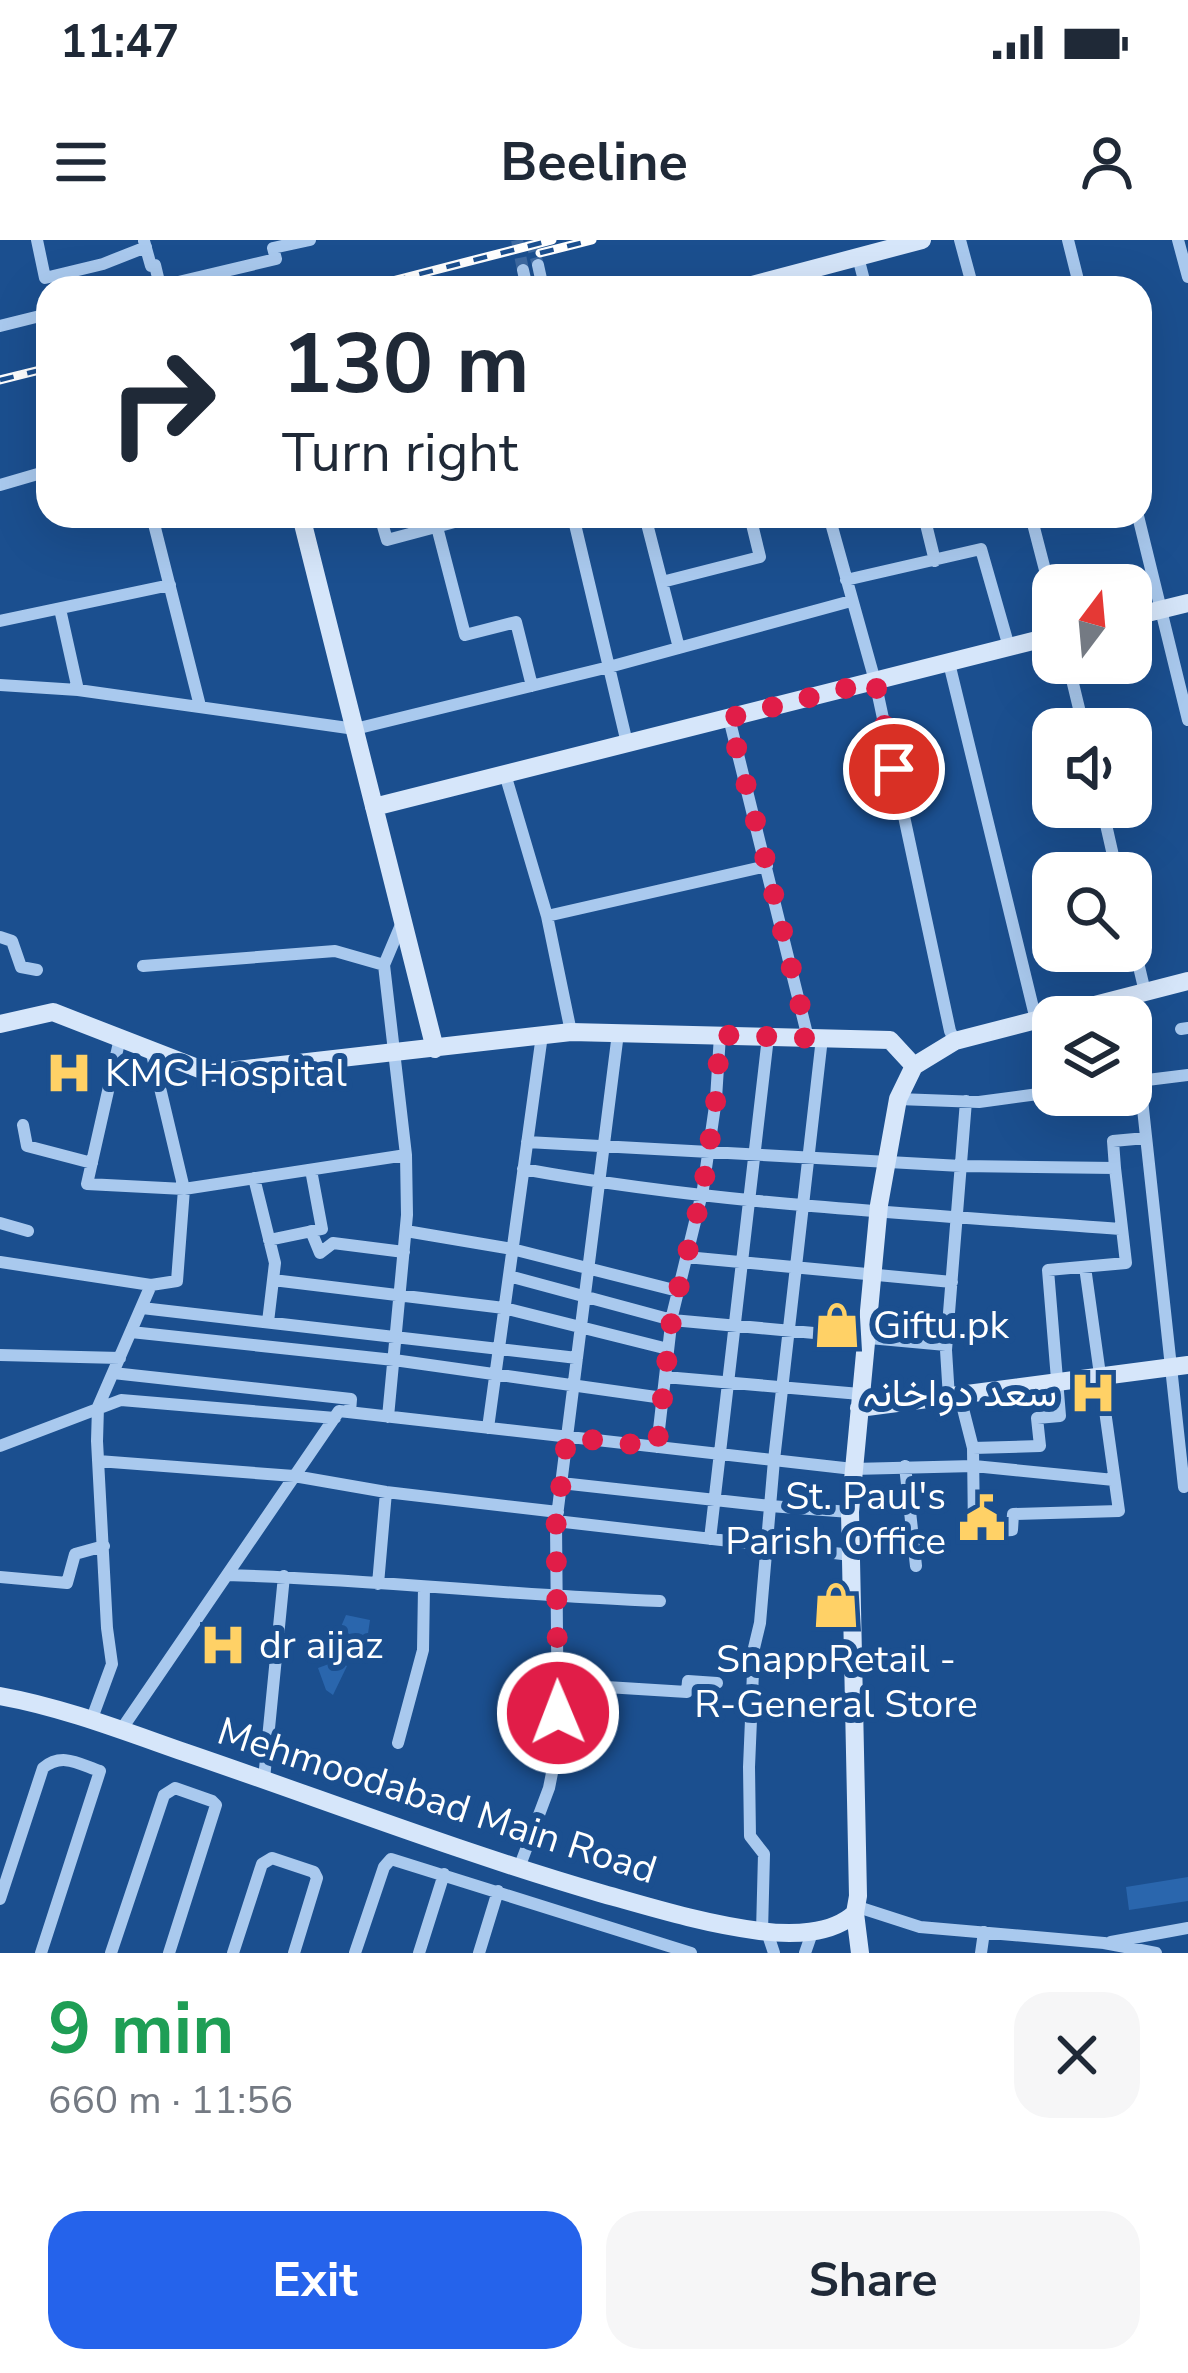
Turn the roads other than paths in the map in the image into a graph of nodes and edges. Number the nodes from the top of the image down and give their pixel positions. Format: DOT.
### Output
graph roads {
  1 [pos="37,240"];
  2 [pos="310,240"];
  3 [pos="922,240"];
  4 [pos="960,240"];
  5 [pos="1068,240"];
  6 [pos="1178,240"];
  7 [pos="145,243"];
  8 [pos="858,257"];
  9 [pos="538,265"];
  10 [pos="523,270"];
  11 [pos="45,276"];
  12 [pos="53,276"];
  13 [pos="156,276"];
  14 [pos="203,276"];
  15 [pos="524,276"];
  16 [pos="540,276"];
  17 [pos="795,276"];
  18 [pos="863,276"];
  19 [pos="970,276"];
  20 [pos="1077,276"];
  21 [pos="1188,277"];
  22 [pos="36,317"];
  23 [pos="0,326"];
  24 [pos="36,474"];
  25 [pos="0,484"];
  26 [pos="155,528"];
  27 [pos="304,528"];
  28 [pos="384,528"];
  29 [pos="433,528"];
  30 [pos="437,528"];
  31 [pos="576,528"];
  32 [pos="648,528"];
  33 [pos="753,528"];
  34 [pos="832,528"];
  35 [pos="927,528"];
  36 [pos="1034,528"];
  37 [pos="1141,528"];
  38 [pos="935,561"];
  39 [pos="1043,564"];
  40 [pos="846,580"];
  41 [pos="662,582"];
  42 [pos="170,585"];
  43 [pos="851,601"];
  44 [pos="1188,603"];
  45 [pos="60,609"];
  46 [pos="1161,609"];
  47 [pos="1152,611"];
  48 [pos="0,621"];
  49 [pos="1032,642"];
  50 [pos="1009,647"];
  51 [pos="679,648"];
  52 [pos="949,663"];
  53 [pos="609,668"];
  54 [pos="875,681"];
  55 [pos="0,685"];
  56 [pos="532,686"];
  57 [pos="77,690"];
  58 [pos="200,706"];
  59 [pos="729,718"];
  60 [pos="1188,720"];
  61 [pos="355,729"];
  62 [pos="627,743"];
  63 [pos="506,774"];
  64 [pos="374,807"];
  65 [pos="767,866"];
  66 [pos="547,916"];
  67 [pos="403,920"];
  68 [pos="0,937"];
  69 [pos="384,965"];
  70 [pos="143,966"];
  71 [pos="37,970"];
  72 [pos="1140,972"];
  73 [pos="1188,981"];
  74 [pos="1145,992"];
  75 [pos="1129,996"];
  76 [pos="1032,1004"];
  77 [pos="1032,1021"];
  78 [pos="0,1024"];
  79 [pos="571,1032"];
  80 [pos="618,1033"];
  81 [pos="542,1035"];
  82 [pos="720,1035"];
  83 [pos="768,1037"];
  84 [pos="120,1038"];
  85 [pos="814,1038"];
  86 [pos="955,1041"];
  87 [pos="435,1049"];
  88 [pos="151,1050"];
  89 [pos="394,1053"];
  90 [pos="914,1066"];
  91 [pos="1188,1075"];
  92 [pos="1152,1080"];
  93 [pos="1032,1094"];
  94 [pos="898,1099"];
  95 [pos="966,1101"];
  96 [pos="1142,1116"];
  97 [pos="23,1125"];
  98 [pos="1146,1138"];
  99 [pos="527,1142"];
  100 [pos="604,1146"];
  101 [pos="708,1152"];
  102 [pos="754,1155"];
  103 [pos="406,1156"];
  104 [pos="808,1158"];
  105 [pos="886,1162"];
  106 [pos="92,1163"];
  107 [pos="961,1166"];
  108 [pos="1115,1168"];
  109 [pos="524,1169"];
  110 [pos="310,1170"];
  111 [pos="254,1178"];
  112 [pos="599,1183"];
  113 [pos="184,1189"];
  114 [pos="702,1196"];
  115 [pos="749,1199"];
  116 [pos="803,1204"];
  117 [pos="879,1210"];
  118 [pos="957,1217"];
  119 [pos="0,1222"];
  120 [pos="1120,1229"];
  121 [pos="28,1231"];
  122 [pos="311,1231"];
  123 [pos="406,1231"];
  124 [pos="269,1240"];
  125 [pos="512,1249"];
  126 [pos="404,1252"];
  127 [pos="686,1257"];
  128 [pos="0,1262"];
  129 [pos="742,1262"];
  130 [pos="588,1267"];
  131 [pos="796,1267"];
  132 [pos="1085,1267"];
  133 [pos="872,1275"];
  134 [pos="508,1276"];
  135 [pos="273,1280"];
  136 [pos="952,1282"];
  137 [pos="151,1286"];
  138 [pos="678,1292"];
  139 [pos="400,1294"];
  140 [pos="585,1295"];
  141 [pos="142,1308"];
  142 [pos="504,1308"];
  143 [pos="672,1320"];
  144 [pos="268,1322"];
  145 [pos="734,1326"];
  146 [pos="581,1327"];
  147 [pos="788,1331"];
  148 [pos="131,1332"];
  149 [pos="396,1337"];
  150 [pos="866,1339"];
  151 [pos="946,1345"];
  152 [pos="499,1348"];
  153 [pos="668,1349"];
  154 [pos="0,1355"];
  155 [pos="120,1358"];
  156 [pos="577,1358"];
  157 [pos="394,1360"];
  158 [pos="1179,1366"];
  159 [pos="113,1373"];
  160 [pos="495,1373"];
  161 [pos="1099,1376"];
  162 [pos="665,1377"];
  163 [pos="1058,1380"];
  164 [pos="728,1382"];
  165 [pos="574,1385"];
  166 [pos="782,1387"];
  167 [pos="955,1397"];
  168 [pos="663,1398"];
  169 [pos="860,1401"];
  170 [pos="98,1407"];
  171 [pos="350,1412"];
  172 [pos="388,1417"];
  173 [pos="335,1418"];
  174 [pos="488,1428"];
  175 [pos="567,1437"];
  176 [pos="0,1446"];
  177 [pos="657,1447"];
  178 [pos="974,1448"];
  179 [pos="719,1454"];
  180 [pos="774,1460"];
  181 [pos="98,1461"];
  182 [pos="905,1466"];
  183 [pos="974,1466"];
  184 [pos="854,1469"];
  185 [pos="294,1476"];
  186 [pos="1114,1480"];
  187 [pos="561,1484"];
  188 [pos="1184,1487"];
  189 [pos="386,1492"];
  190 [pos="715,1500"];
  191 [pos="770,1506"];
  192 [pos="850,1512"];
  193 [pos="557,1517"];
  194 [pos="710,1539"];
  195 [pos="104,1546"];
  196 [pos="767,1546"];
  197 [pos="851,1556"];
  198 [pos="916,1566"];
  199 [pos="227,1575"];
  200 [pos="284,1576"];
  201 [pos="0,1577"];
  202 [pos="378,1584"];
  203 [pos="424,1587"];
  204 [pos="556,1597"];
  205 [pos="660,1601"];
  206 [pos="717,1683"];
  207 [pos="558,1684"];
  208 [pos="0,1696"];
  209 [pos="91,1721"];
  210 [pos="121,1730"];
  211 [pos="398,1743"];
  212 [pos="264,1779"];
  213 [pos="519,1868"];
  214 [pos="444,1874"];
  215 [pos="498,1892"];
  216 [pos="0,1899"];
  217 [pos="857,1910"];
  218 [pos="1188,1928"];
  219 [pos="813,1930"];
  220 [pos="765,1932"];
  221 [pos="984,1932"];
  222 [pos="1104,1943"];
  223 [pos="41,1953"];
  224 [pos="111,1953"];
  225 [pos="169,1953"];
  226 [pos="233,1953"];
  227 [pos="294,1953"];
  228 [pos="355,1953"];
  229 [pos="419,1953"];
  230 [pos="479,1953"];
  231 [pos="691,1953"];
  232 [pos="774,1953"];
  233 [pos="806,1953"];
  234 [pos="860,1953"];
  235 [pos="981,1953"];
  236 [pos="1156,1953"];
  1 -- 11 [label="street"];
  2 -- 14 [label="street"];
  3 -- 8 [label="street"];
  4 -- 19 [label="street"];
  5 -- 20 [label="street"];
  6 -- 21 [label="street"];
  7 -- 12 [label="street"];
  7 -- 13 [label="street"];
  8 -- 17 [label="street"];
  8 -- 18 [label="street"];
  9 -- 16 [label="street"];
  10 -- 15 [label="street"];
  22 -- 23 [label="street"];
  24 -- 25 [label="street"];
  26 -- 42 [label="street"];
  27 -- 61 [label="street"];
  28 -- 29 [label="street"];
  30 -- 56 [label="street"];
  31 -- 53 [label="street"];
  32 -- 41 [label="street"];
  33 -- 41 [label="street"];
  34 -- 40 [label="street"];
  35 -- 38 [label="street"];
  36 -- 39 [label="street"];
  37 -- 46 [label="street"];
  38 -- 40 [label="street"];
  38 -- 50 [label="street"];
  40 -- 43 [label="street"];
  41 -- 51 [label="street"];
  42 -- 45 [label="street"];
  42 -- 58 [label="street"];
  43 -- 51 [label="street"];
  43 -- 54 [label="street"];
  44 -- 46 [label="street"];
  45 -- 48 [label="street"];
  45 -- 57 [label="street"];
  46 -- 47 [label="street"];
  46 -- 60 [label="street"];
  49 -- 50 [label="street"];
  50 -- 52 [label="street"];
  51 -- 53 [label="street"];
  52 -- 54 [label="street"];
  52 -- 76 [label="street"];
  53 -- 56 [label="street"];
  53 -- 62 [label="street"];
  54 -- 59 [label="street"];
  54 -- 86 [label="street"];
  55 -- 57 [label="street"];
  56 -- 61 [label="street"];
  57 -- 58 [label="street"];
  58 -- 61 [label="street"];
  59 -- 62 [label="street"];
  59 -- 65 [label="street"];
  61 -- 64 [label="street"];
  62 -- 63 [label="street"];
  63 -- 64 [label="street"];
  63 -- 66 [label="street"];
  64 -- 67 [label="street"];
  65 -- 66 [label="street"];
  65 -- 85 [label="street"];
  66 -- 79 [label="street"];
  67 -- 69 [label="street"];
  67 -- 87 [label="street"];
  68 -- 71 [label="street"];
  69 -- 70 [label="street"];
  69 -- 89 [label="street"];
  72 -- 74 [label="street"];
  73 -- 74 [label="street"];
  74 -- 75 [label="street"];
  77 -- 86 [label="street"];
  78 -- 84 [label="street"];
  79 -- 80 [label="street"];
  79 -- 81 [label="street"];
  80 -- 82 [label="street"];
  80 -- 100 [label="street"];
  81 -- 87 [label="street"];
  81 -- 99 [label="street"];
  82 -- 83 [label="street"];
  82 -- 101 [label="street"];
  83 -- 85 [label="street"];
  83 -- 102 [label="street"];
  84 -- 88 [label="street"];
  84 -- 106 [label="street"];
  85 -- 90 [label="street"];
  85 -- 104 [label="street"];
  86 -- 90 [label="street"];
  87 -- 89 [label="street"];
  88 -- 89 [label="street"];
  88 -- 113 [label="street"];
  89 -- 103 [label="street"];
  90 -- 94 [label="street"];
  91 -- 92 [label="street"];
  93 -- 95 [label="street"];
  94 -- 95 [label="street"];
  94 -- 105 [label="street"];
  95 -- 107 [label="street"];
  96 -- 98 [label="street"];
  97 -- 106 [label="street"];
  98 -- 108 [label="street"];
  98 -- 158 [label="street"];
  99 -- 100 [label="street"];
  99 -- 109 [label="street"];
  100 -- 101 [label="street"];
  100 -- 112 [label="street"];
  101 -- 102 [label="street"];
  101 -- 114 [label="street"];
  102 -- 104 [label="street"];
  102 -- 115 [label="street"];
  103 -- 110 [label="street"];
  103 -- 123 [label="street"];
  104 -- 105 [label="street"];
  104 -- 116 [label="street"];
  105 -- 107 [label="street"];
  105 -- 117 [label="street"];
  106 -- 113 [label="street"];
  107 -- 108 [label="street"];
  107 -- 118 [label="street"];
  108 -- 120 [label="street"];
  109 -- 112 [label="street"];
  109 -- 125 [label="street"];
  110 -- 111 [label="street"];
  110 -- 122 [label="street"];
  111 -- 113 [label="street"];
  111 -- 124 [label="street"];
  112 -- 114 [label="street"];
  112 -- 130 [label="street"];
  113 -- 137 [label="street"];
  114 -- 115 [label="street"];
  114 -- 127 [label="street"];
  115 -- 116 [label="street"];
  115 -- 129 [label="street"];
  116 -- 117 [label="street"];
  116 -- 131 [label="street"];
  117 -- 118 [label="street"];
  117 -- 133 [label="street"];
  118 -- 120 [label="street"];
  118 -- 136 [label="street"];
  119 -- 121 [label="street"];
  120 -- 132 [label="street"];
  122 -- 124 [label="street"];
  122 -- 126 [label="street"];
  123 -- 125 [label="street"];
  123 -- 126 [label="street"];
  124 -- 135 [label="street"];
  125 -- 130 [label="street"];
  125 -- 134 [label="street"];
  126 -- 139 [label="street"];
  127 -- 129 [label="street"];
  127 -- 138 [label="street"];
  128 -- 137 [label="street"];
  129 -- 131 [label="street"];
  129 -- 145 [label="street"];
  130 -- 138 [label="street"];
  130 -- 140 [label="street"];
  131 -- 133 [label="street"];
  131 -- 147 [label="street"];
  132 -- 161 [label="street"];
  132 -- 163 [label="street"];
  133 -- 136 [label="street"];
  133 -- 150 [label="street"];
  134 -- 140 [label="street"];
  134 -- 142 [label="street"];
  135 -- 139 [label="street"];
  135 -- 144 [label="street"];
  136 -- 151 [label="street"];
  137 -- 141 [label="street"];
  138 -- 143 [label="street"];
  139 -- 142 [label="street"];
  139 -- 149 [label="street"];
  140 -- 143 [label="street"];
  140 -- 146 [label="street"];
  141 -- 144 [label="street"];
  141 -- 148 [label="street"];
  142 -- 146 [label="street"];
  142 -- 152 [label="street"];
  143 -- 145 [label="street"];
  143 -- 153 [label="street"];
  144 -- 149 [label="street"];
  145 -- 147 [label="street"];
  145 -- 164 [label="street"];
  146 -- 153 [label="street"];
  146 -- 156 [label="street"];
  147 -- 150 [label="street"];
  147 -- 166 [label="street"];
  148 -- 155 [label="street"];
  148 -- 157 [label="street"];
  149 -- 152 [label="street"];
  149 -- 157 [label="street"];
  150 -- 151 [label="street"];
  150 -- 169 [label="street"];
  151 -- 167 [label="street"];
  152 -- 156 [label="street"];
  152 -- 160 [label="street"];
  153 -- 162 [label="street"];
  154 -- 155 [label="street"];
  155 -- 159 [label="street"];
  156 -- 165 [label="street"];
  157 -- 160 [label="street"];
  157 -- 172 [label="street"];
  158 -- 161 [label="street"];
  158 -- 188 [label="street"];
  159 -- 170 [label="street"];
  159 -- 171 [label="street"];
  160 -- 165 [label="street"];
  160 -- 174 [label="street"];
  161 -- 163 [label="street"];
  161 -- 186 [label="street"];
  162 -- 164 [label="street"];
  162 -- 168 [label="street"];
  163 -- 167 [label="street"];
  163 -- 178 [label="street"];
  164 -- 166 [label="street"];
  164 -- 179 [label="street"];
  165 -- 168 [label="street"];
  165 -- 175 [label="street"];
  166 -- 169 [label="street"];
  166 -- 180 [label="street"];
  167 -- 169 [label="street"];
  167 -- 178 [label="street"];
  168 -- 177 [label="street"];
  169 -- 184 [label="street"];
  170 -- 173 [label="street"];
  170 -- 176 [label="street"];
  170 -- 181 [label="street"];
  171 -- 172 [label="street"];
  171 -- 173 [label="street"];
  172 -- 174 [label="street"];
  173 -- 185 [label="street"];
  174 -- 175 [label="street"];
  175 -- 177 [label="street"];
  175 -- 187 [label="street"];
  177 -- 179 [label="street"];
  178 -- 183 [label="street"];
  179 -- 180 [label="street"];
  179 -- 190 [label="street"];
  180 -- 184 [label="street"];
  180 -- 191 [label="street"];
  181 -- 185 [label="street"];
  181 -- 195 [label="street"];
  182 -- 183 [label="street"];
  182 -- 184 [label="street"];
  182 -- 198 [label="street"];
  183 -- 186 [label="street"];
  183 -- 186 [label="street"];
  184 -- 192 [label="street"];
  185 -- 189 [label="street"];
  185 -- 199 [label="street"];
  187 -- 190 [label="street"];
  187 -- 193 [label="street"];
  189 -- 193 [label="street"];
  189 -- 202 [label="street"];
  190 -- 191 [label="street"];
  190 -- 194 [label="street"];
  191 -- 192 [label="street"];
  191 -- 196 [label="street"];
  192 -- 197 [label="street"];
  193 -- 194 [label="street"];
  193 -- 204 [label="street"];
  194 -- 196 [label="street"];
  195 -- 201 [label="street"];
  195 -- 209 [label="street"];
  196 -- 197 [label="street"];
  196 -- 220 [label="street"];
  197 -- 217 [label="street"];
  199 -- 200 [label="street"];
  199 -- 210 [label="street"];
  200 -- 202 [label="street"];
  200 -- 212 [label="street"];
  202 -- 203 [label="street"];
  203 -- 204 [label="street"];
  203 -- 211 [label="street"];
  204 -- 205 [label="street"];
  204 -- 207 [label="street"];
  206 -- 207 [label="street"];
  207 -- 213 [label="street"];
  208 -- 209 [label="street, Mehmoodabad Main Road"];
  209 -- 210 [label="street, Mehmoodabad Main Road"];
  210 -- 212 [label="street, Mehmoodabad Main Road"];
  212 -- 213 [label="street, Mehmoodabad Main Road"];
  213 -- 220 [label="street, Mehmoodabad Main Road"];
  214 -- 215 [label="street"];
  214 -- 228 [label="street"];
  214 -- 229 [label="street"];
  215 -- 230 [label="street"];
  215 -- 231 [label="street"];
  216 -- 223 [label="street"];
  217 -- 219 [label="street, Mehmoodabad Main Road"];
  217 -- 221 [label="street"];
  217 -- 234 [label="street"];
  218 -- 222 [label="street"];
  219 -- 220 [label="street, Mehmoodabad Main Road"];
  219 -- 233 [label="street"];
  220 -- 232 [label="street"];
  221 -- 222 [label="street"];
  221 -- 235 [label="street"];
  222 -- 236 [label="street"];
  224 -- 225 [label="street"];
  226 -- 227 [label="street"];
}
